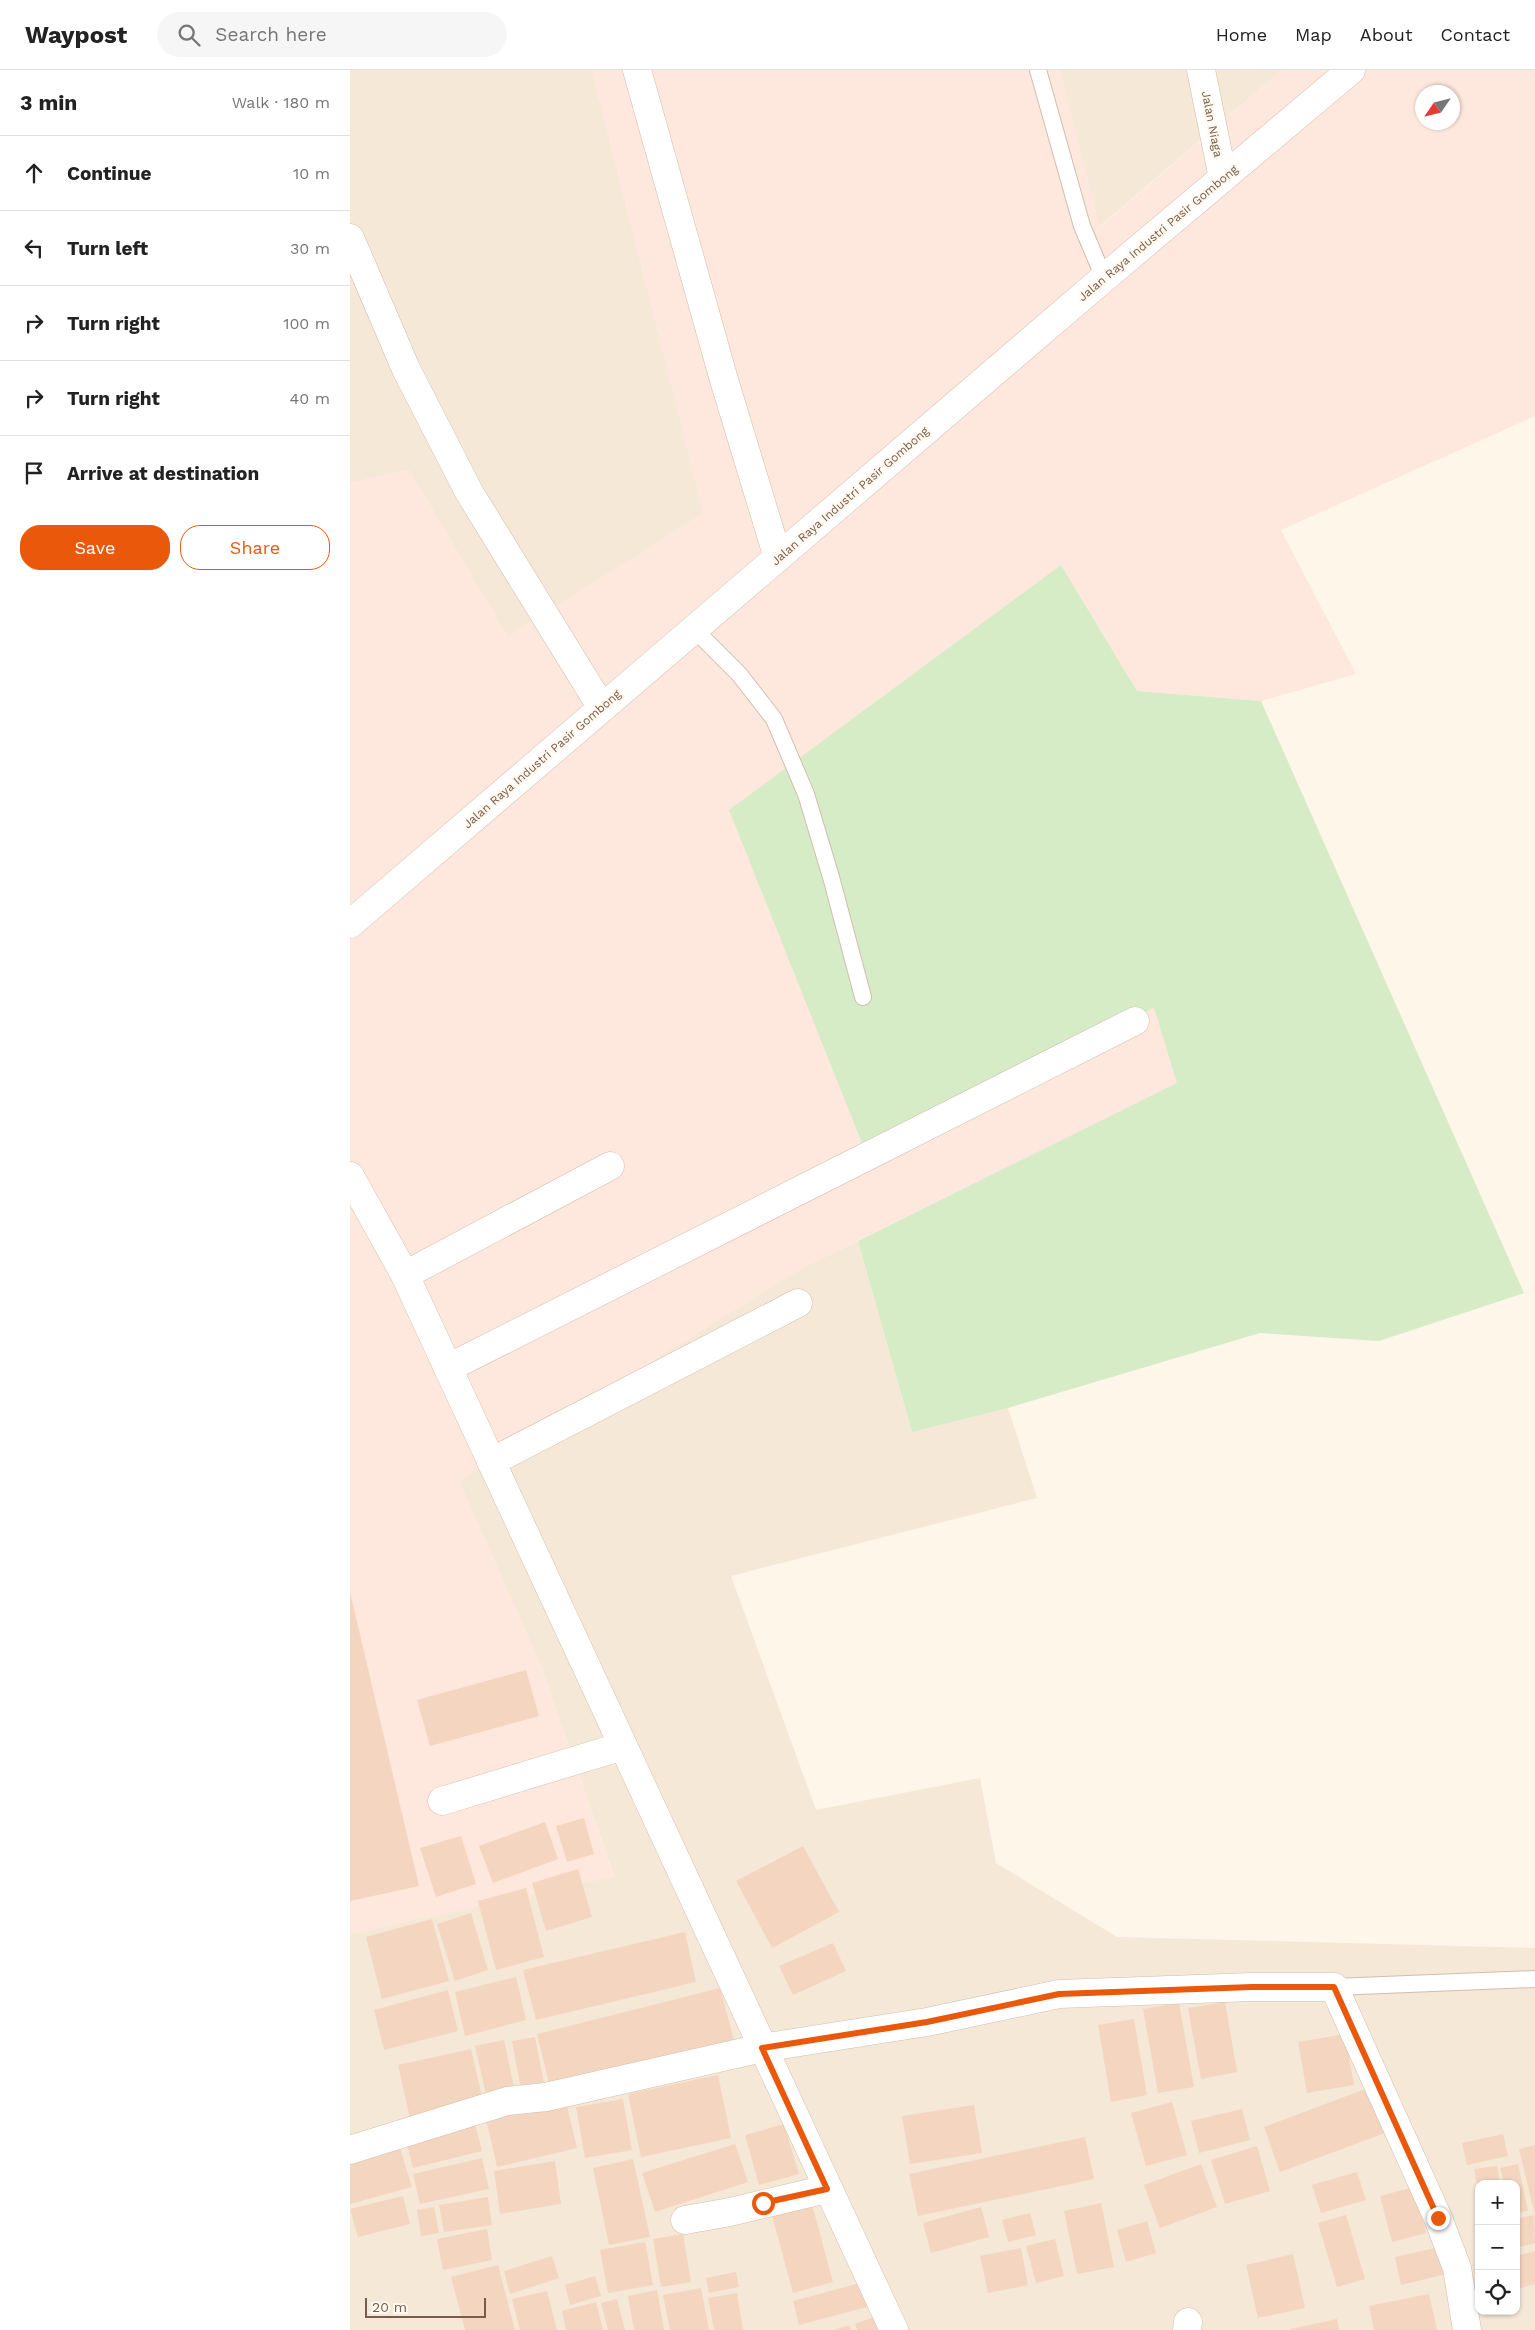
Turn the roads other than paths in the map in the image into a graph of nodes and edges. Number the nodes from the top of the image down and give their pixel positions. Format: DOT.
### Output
graph roads {
  1 [pos="637,70"];
  2 [pos="1038,70"];
  3 [pos="1201,70"];
  4 [pos="1352,70"];
  5 [pos="1223,178"];
  6 [pos="353,253"];
  7 [pos="1104,278"];
  8 [pos="778,558"];
  9 [pos="694,629"];
  10 [pos="602,708"];
  11 [pos="350,924"];
  12 [pos="863,997"];
  13 [pos="1135,1021"];
  14 [pos="610,1166"];
  15 [pos="350,1176"];
  16 [pos="404,1275"];
  17 [pos="798,1303"];
  18 [pos="448,1368"];
  19 [pos="491,1462"];
  20 [pos="623,1746"];
  21 [pos="442,1801"];
  22 [pos="1535,1979"];
  23 [pos="1334,1987"];
  24 [pos="762,2048"];
  25 [pos="350,2150"];
  26 [pos="827,2189"];
  27 [pos="685,2220"];
  28 [pos="894,2330"];
  29 [pos="1467,2330"];
  1 -- 8 [label="street"];
  2 -- 7 [label="lane"];
  3 -- 5 [label="street, Jalan Niaga"];
  4 -- 5 [label="street, Jalan Raya Industri Pasir Gombong"];
  5 -- 7 [label="street, Jalan Raya Industri Pasir Gombong"];
  6 -- 10 [label="street"];
  7 -- 8 [label="street, Jalan Raya Industri Pasir Gombong"];
  8 -- 9 [label="street, Jalan Raya Industri Pasir Gombong"];
  9 -- 10 [label="street, Jalan Raya Industri Pasir Gombong"];
  9 -- 12 [label="lane"];
  10 -- 11 [label="street, Jalan Raya Industri Pasir Gombong"];
  13 -- 18 [label="street"];
  14 -- 16 [label="street"];
  15 -- 16 [label="street"];
  16 -- 18 [label="street"];
  17 -- 19 [label="street"];
  18 -- 19 [label="street"];
  19 -- 20 [label="street"];
  20 -- 21 [label="street"];
  20 -- 24 [label="street"];
  22 -- 23 [label="lane"];
  23 -- 24 [label="street"];
  23 -- 29 [label="street"];
  24 -- 25 [label="street"];
  24 -- 26 [label="street"];
  26 -- 27 [label="street"];
  26 -- 28 [label="street"];
}
